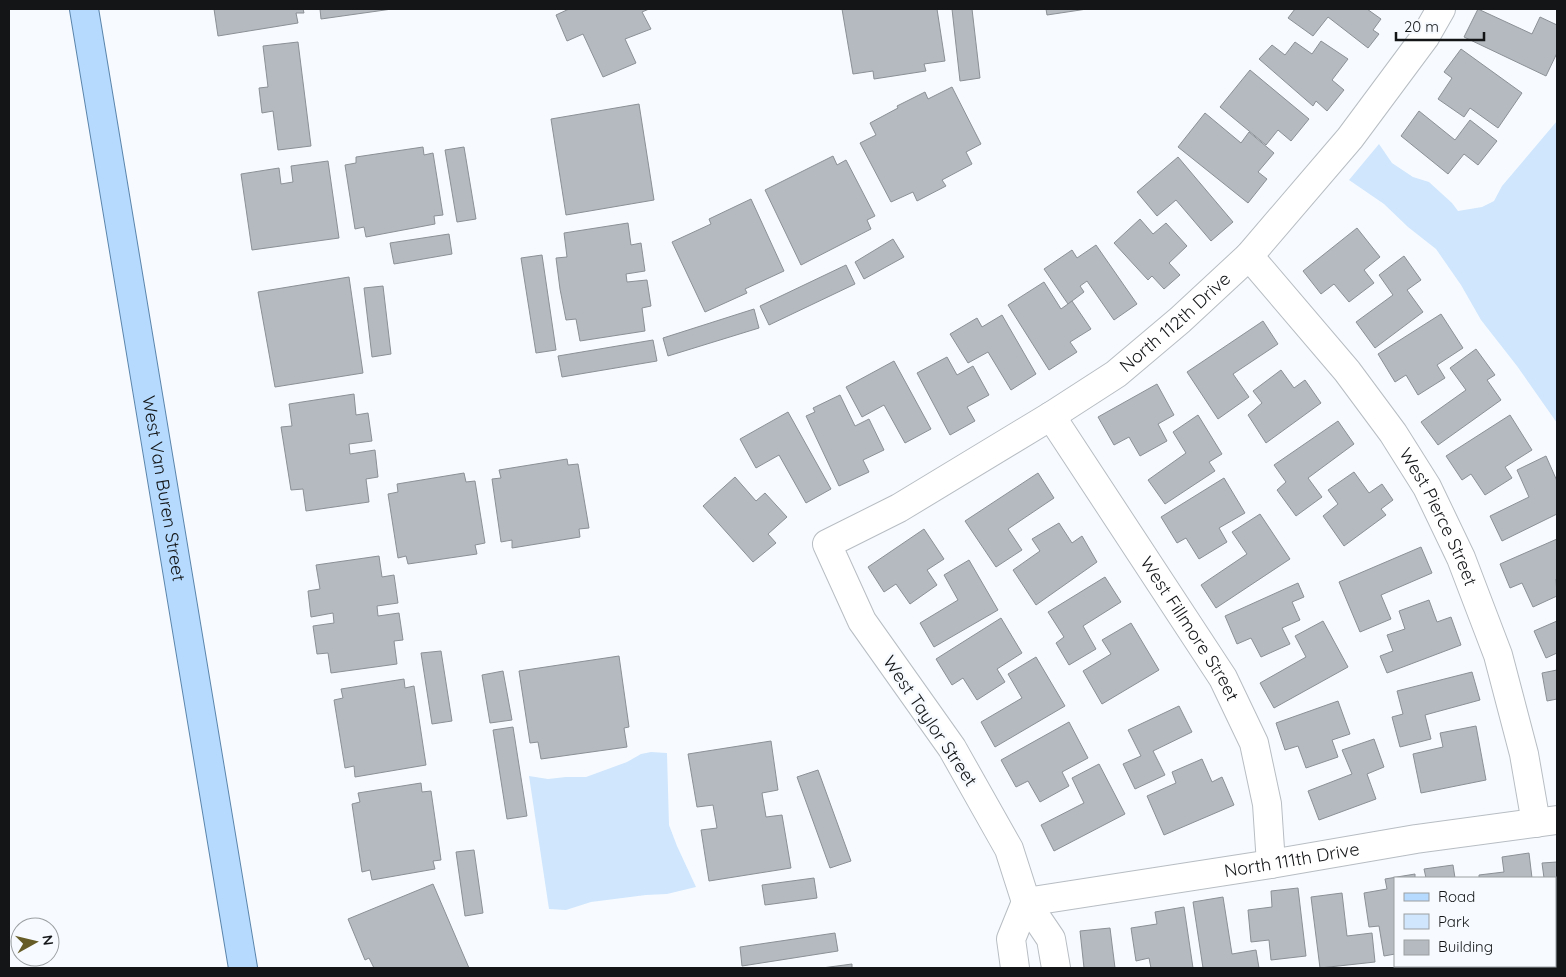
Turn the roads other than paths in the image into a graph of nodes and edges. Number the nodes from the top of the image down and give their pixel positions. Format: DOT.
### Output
graph roads {
  1 [pos="84,9"];
  2 [pos="1441,9"];
  3 [pos="1249,256"];
  4 [pos="1050,416"];
  5 [pos="827,544"];
  6 [pos="1547,821"];
  7 [pos="1271,864"];
  8 [pos="1026,902"];
  9 [pos="243,968"];
  10 [pos="1015,968"];
  11 [pos="1056,968"];
  1 -- 9 [label="main road, West Van Buren Street"];
  2 -- 3 [label="street, North 112th Drive"];
  3 -- 4 [label="street, North 112th Drive"];
  3 -- 6 [label="street, West Pierce Street"];
  4 -- 5 [label="street, North 112th Drive"];
  4 -- 7 [label="street, West Fillmore Street"];
  5 -- 8 [label="street, West Taylor Street"];
  6 -- 7 [label="street, North 111th Drive"];
  7 -- 8 [label="street, North 111th Drive"];
  8 -- 10 [label="street"];
  8 -- 11 [label="street, West Taylor Street"];
}
